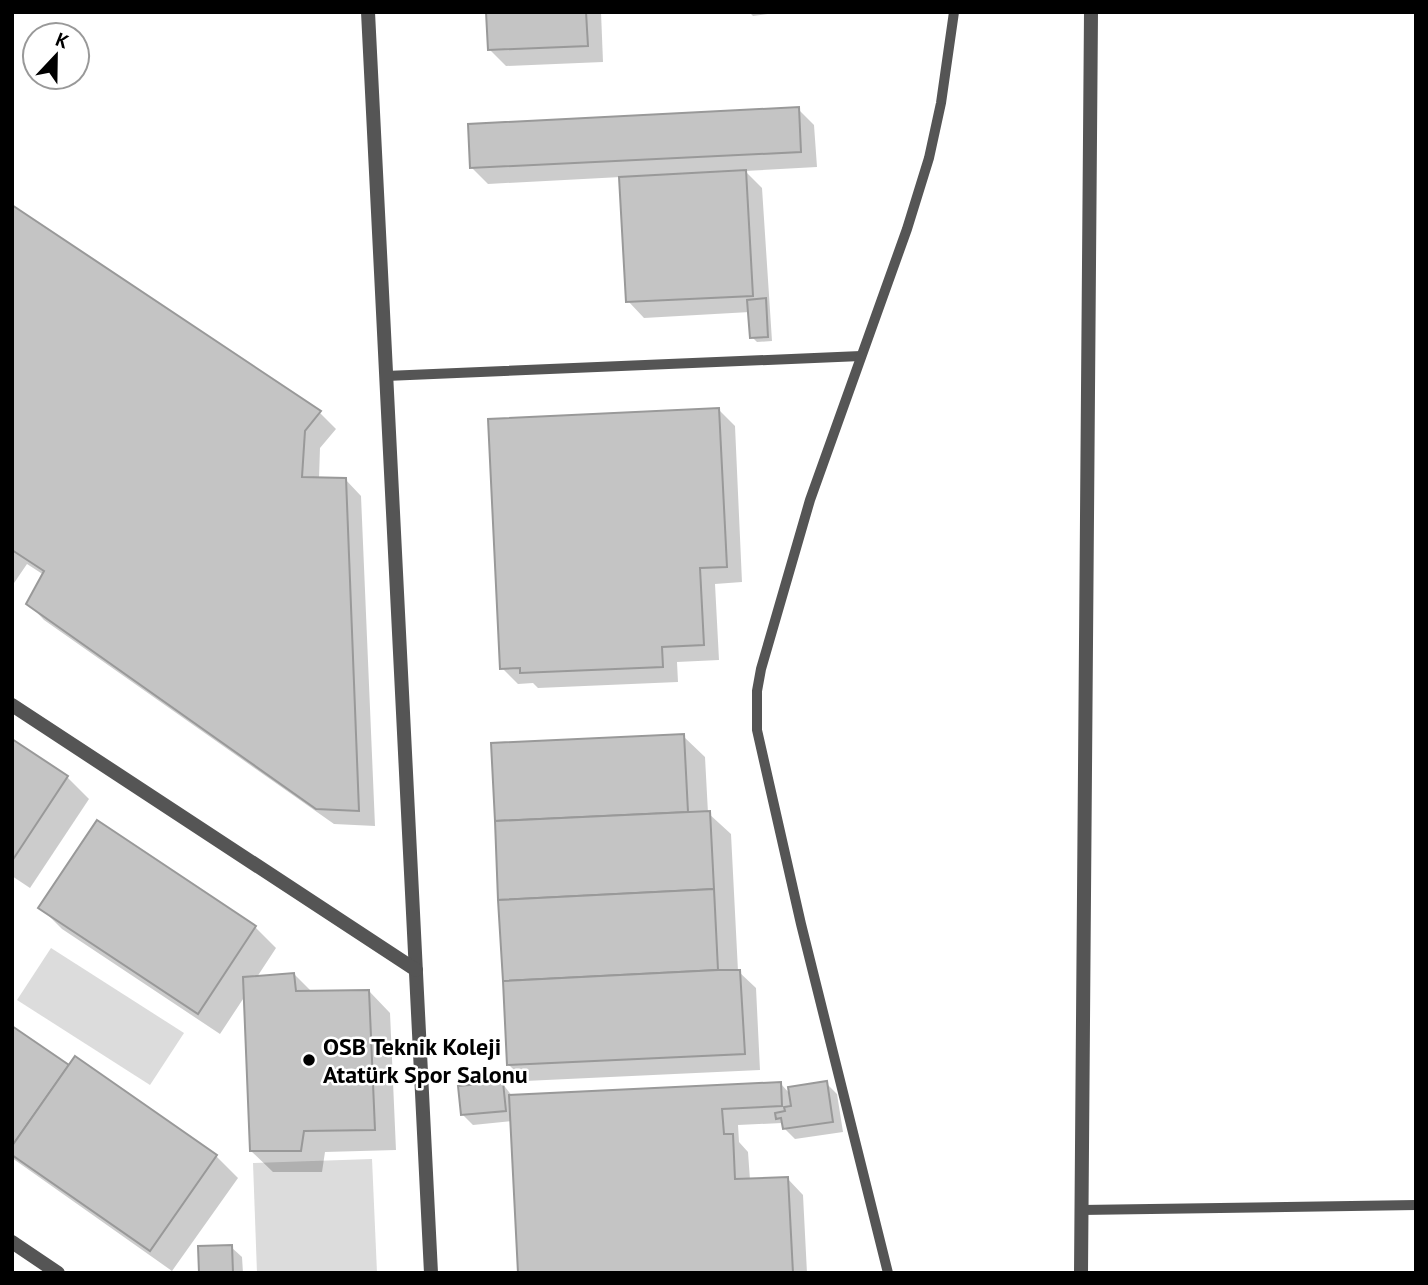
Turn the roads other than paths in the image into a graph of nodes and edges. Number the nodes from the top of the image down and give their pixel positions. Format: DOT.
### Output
graph roads {
  1 [pos="368,12"];
  2 [pos="954,12"];
  3 [pos="1091,12"];
  4 [pos="861,356"];
  5 [pos="386,376"];
  6 [pos="12,705"];
  7 [pos="416,970"];
  8 [pos="1416,1205"];
  9 [pos="1081,1210"];
  10 [pos="12,1242"];
  11 [pos="58,1273"];
  12 [pos="431,1273"];
  13 [pos="887,1273"];
  14 [pos="1081,1273"];
  1 -- 5 [label="street"];
  2 -- 4 [label="lane"];
  3 -- 9 [label="street"];
  4 -- 5 [label="lane"];
  4 -- 13 [label="lane"];
  5 -- 7 [label="street"];
  6 -- 7 [label="street"];
  7 -- 12 [label="street"];
  8 -- 9 [label="lane"];
  9 -- 14 [label="street"];
  10 -- 11 [label="street"];
}
